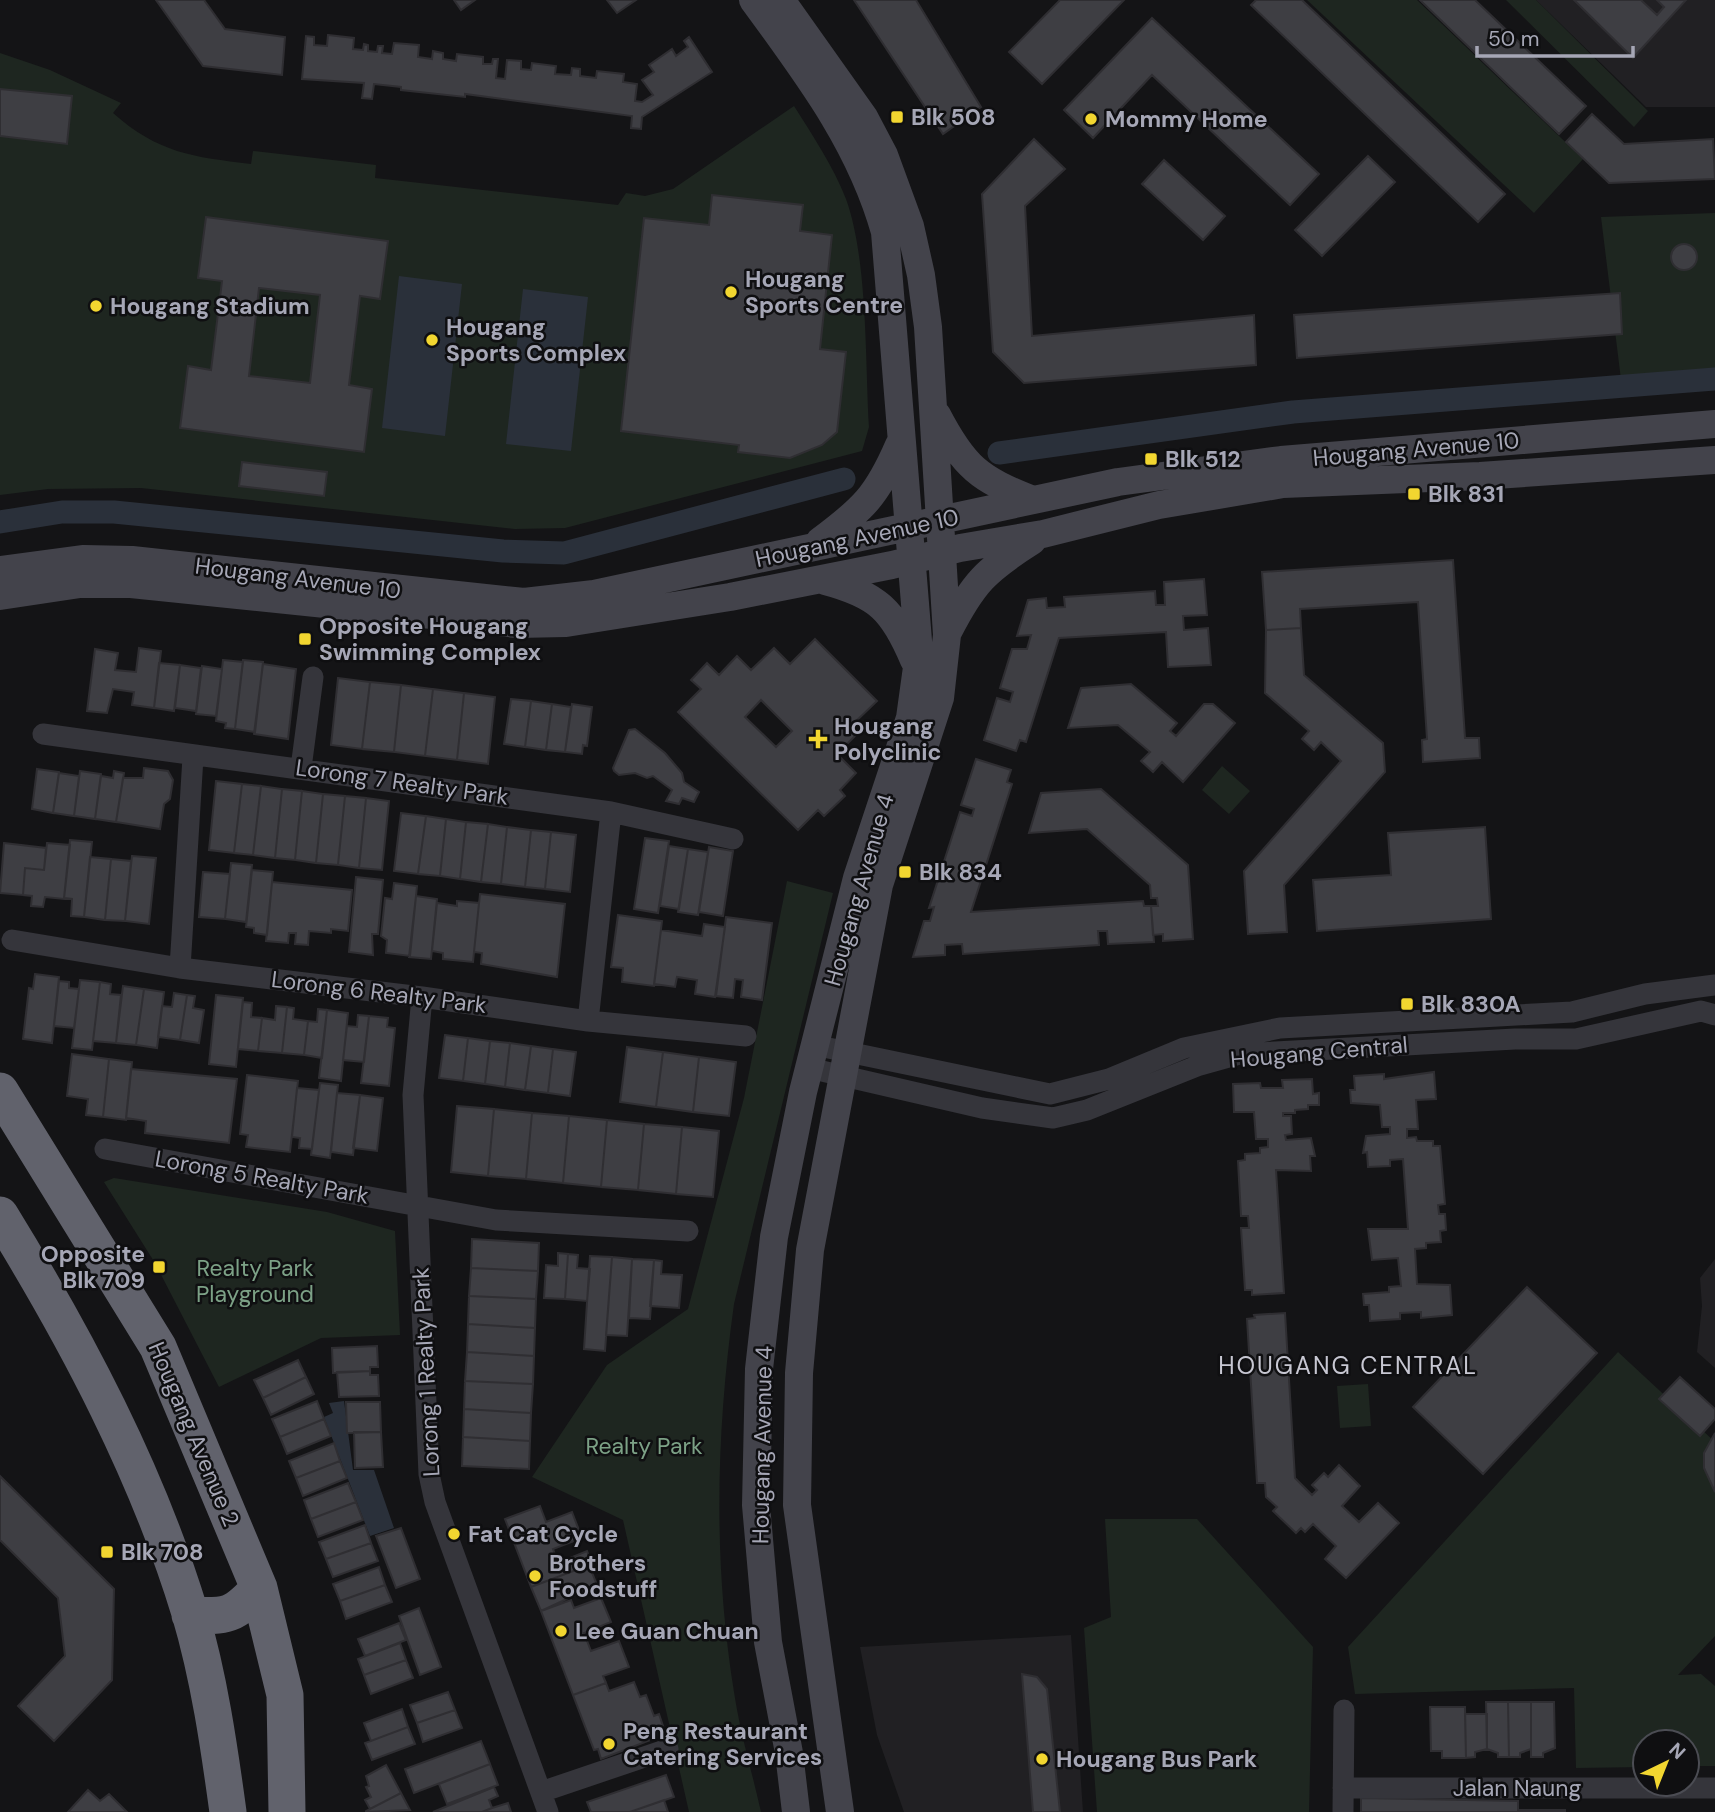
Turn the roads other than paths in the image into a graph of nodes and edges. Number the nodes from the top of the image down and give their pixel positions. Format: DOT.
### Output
graph roads {
  1 [pos="753,0"];
  2 [pos="781,0"];
  3 [pos="932,406"];
  4 [pos="1715,424"];
  5 [pos="901,442"];
  6 [pos="1715,460"];
  7 [pos="1034,500"];
  8 [pos="939,520"];
  9 [pos="907,526"];
  10 [pos="1043,534"];
  11 [pos="812,547"];
  12 [pos="942,552"];
  13 [pos="912,560"];
  14 [pos="0,570"];
  15 [pos="819,580"];
  16 [pos="0,596"];
  17 [pos="947,635"];
  18 [pos="918,670"];
  19 [pos="313,677"];
  20 [pos="43,734"];
  21 [pos="193,757"];
  22 [pos="301,768"];
  23 [pos="611,812"];
  24 [pos="733,839"];
  25 [pos="12,940"];
  26 [pos="180,968"];
  27 [pos="1715,985"];
  28 [pos="422,997"];
  29 [pos="1715,1015"];
  30 [pos="589,1021"];
  31 [pos="746,1035"];
  32 [pos="812,1056"];
  33 [pos="846,1064"];
  34 [pos="0,1091"];
  35 [pos="105,1149"];
  36 [pos="418,1205"];
  37 [pos="0,1215"];
  38 [pos="688,1231"];
  39 [pos="259,1588"];
  40 [pos="190,1615"];
  41 [pos="1345,1710"];
  42 [pos="668,1749"];
  43 [pos="1343,1788"];
  44 [pos="1715,1788"];
  45 [pos="544,1802"];
  46 [pos="228,1812"];
  47 [pos="287,1812"];
  48 [pos="796,1812"];
  49 [pos="840,1812"];
  50 [pos="1343,1812"];
  1 -- 5 [label="main road, Hougang Avenue 4"];
  2 -- 3 [label="main road, Hougang Avenue 4"];
  3 -- 7 [label="main road"];
  3 -- 8 [label="main road, Hougang Avenue 4"];
  4 -- 7 [label="main road, Hougang Avenue 10"];
  5 -- 9 [label="main road, Hougang Avenue 4"];
  5 -- 11 [label="main road"];
  6 -- 10 [label="main road, Hougang Avenue 10"];
  7 -- 8 [label="main road, Hougang Avenue 10"];
  8 -- 9 [label="main road, Hougang Avenue 10"];
  8 -- 12 [label="main road, Hougang Avenue 4"];
  9 -- 11 [label="main road, Hougang Avenue 10"];
  9 -- 13 [label="main road, Hougang Avenue 4"];
  10 -- 12 [label="main road, Hougang Avenue 10"];
  10 -- 17 [label="main road"];
  11 -- 14 [label="main road, Hougang Avenue 10"];
  12 -- 13 [label="main road, Hougang Avenue 10"];
  12 -- 17 [label="main road, Hougang Avenue 4"];
  13 -- 15 [label="main road, Hougang Avenue 10"];
  13 -- 18 [label="main road, Hougang Avenue 4"];
  15 -- 16 [label="main road, Hougang Avenue 10"];
  15 -- 18 [label="main road"];
  17 -- 33 [label="main road, Hougang Avenue 4"];
  18 -- 32 [label="main road, Hougang Avenue 4"];
  19 -- 22 [label="street"];
  20 -- 21 [label="street, Lorong 7 Realty Park"];
  21 -- 22 [label="street, Lorong 7 Realty Park"];
  21 -- 26 [label="street"];
  22 -- 23 [label="street, Lorong 7 Realty Park"];
  23 -- 24 [label="street, Lorong 7 Realty Park"];
  23 -- 30 [label="street"];
  25 -- 26 [label="street, Lorong 6 Realty Park"];
  26 -- 28 [label="street, Lorong 6 Realty Park"];
  27 -- 33 [label="street, Hougang Central"];
  28 -- 30 [label="street, Lorong 6 Realty Park"];
  28 -- 36 [label="street, Lorong 1 Realty Park"];
  29 -- 33 [label="street, Hougang Central"];
  30 -- 31 [label="street, Lorong 6 Realty Park"];
  32 -- 33 [label="street, Hougang Central"];
  32 -- 48 [label="main road, Hougang Avenue 4"];
  33 -- 49 [label="main road, Hougang Avenue 4"];
  34 -- 39 [label="highway, Hougang Avenue 2"];
  35 -- 36 [label="street, Lorong 5 Realty Park"];
  36 -- 38 [label="street, Lorong 5 Realty Park"];
  36 -- 45 [label="street, Lorong 1 Realty Park"];
  37 -- 40 [label="highway"];
  39 -- 40 [label="highway"];
  39 -- 47 [label="highway, Hougang Avenue 2"];
  40 -- 46 [label="highway"];
  41 -- 43 [label="street"];
  42 -- 45 [label="street"];
  43 -- 44 [label="street, Jalan Naung"];
  43 -- 50 [label="street"];
}
